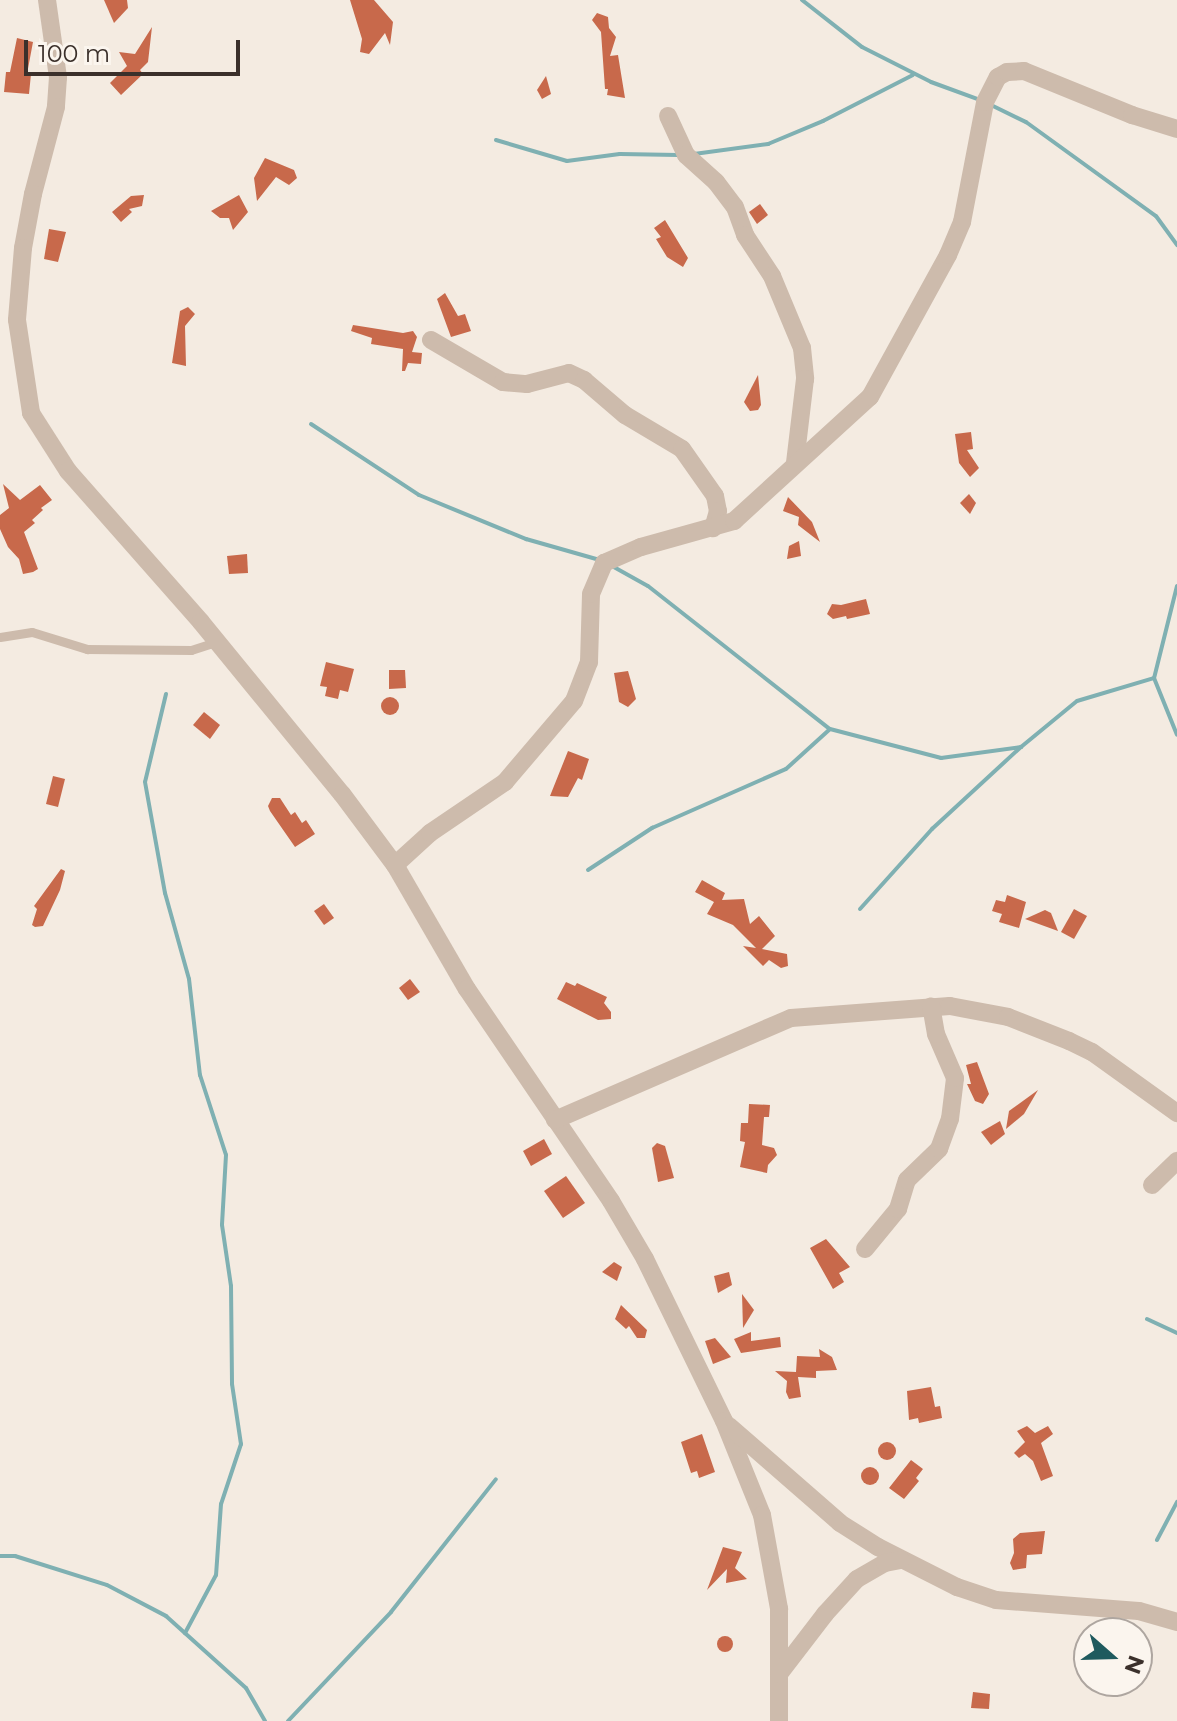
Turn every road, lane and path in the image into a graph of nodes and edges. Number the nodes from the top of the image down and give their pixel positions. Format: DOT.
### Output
graph roads {
  1 [pos="47,0"];
  2 [pos="668,116"];
  3 [pos="1177,129"];
  4 [pos="431,340"];
  5 [pos="795,463"];
  6 [pos="713,528"];
  7 [pos="0,637"];
  8 [pos="216,642"];
  9 [pos="395,865"];
  10 [pos="931,1006"];
  11 [pos="1177,1113"];
  12 [pos="555,1120"];
  13 [pos="1177,1161"];
  14 [pos="1152,1185"];
  15 [pos="865,1249"];
  16 [pos="724,1421"];
  17 [pos="901,1560"];
  18 [pos="1177,1622"];
  19 [pos="779,1674"];
  20 [pos="779,1721"];
  1 -- 8 [label="street"];
  2 -- 5 [label="street"];
  3 -- 5 [label="street"];
  4 -- 6 [label="street"];
  5 -- 6 [label="street"];
  6 -- 9 [label="street"];
  7 -- 8 [label="lane"];
  8 -- 9 [label="street"];
  9 -- 12 [label="street"];
  10 -- 11 [label="street"];
  10 -- 12 [label="street"];
  10 -- 15 [label="street"];
  12 -- 16 [label="street"];
  13 -- 14 [label="street"];
  16 -- 17 [label="street"];
  16 -- 19 [label="street"];
  17 -- 18 [label="street"];
  17 -- 19 [label="street"];
  19 -- 20 [label="street"];
}
